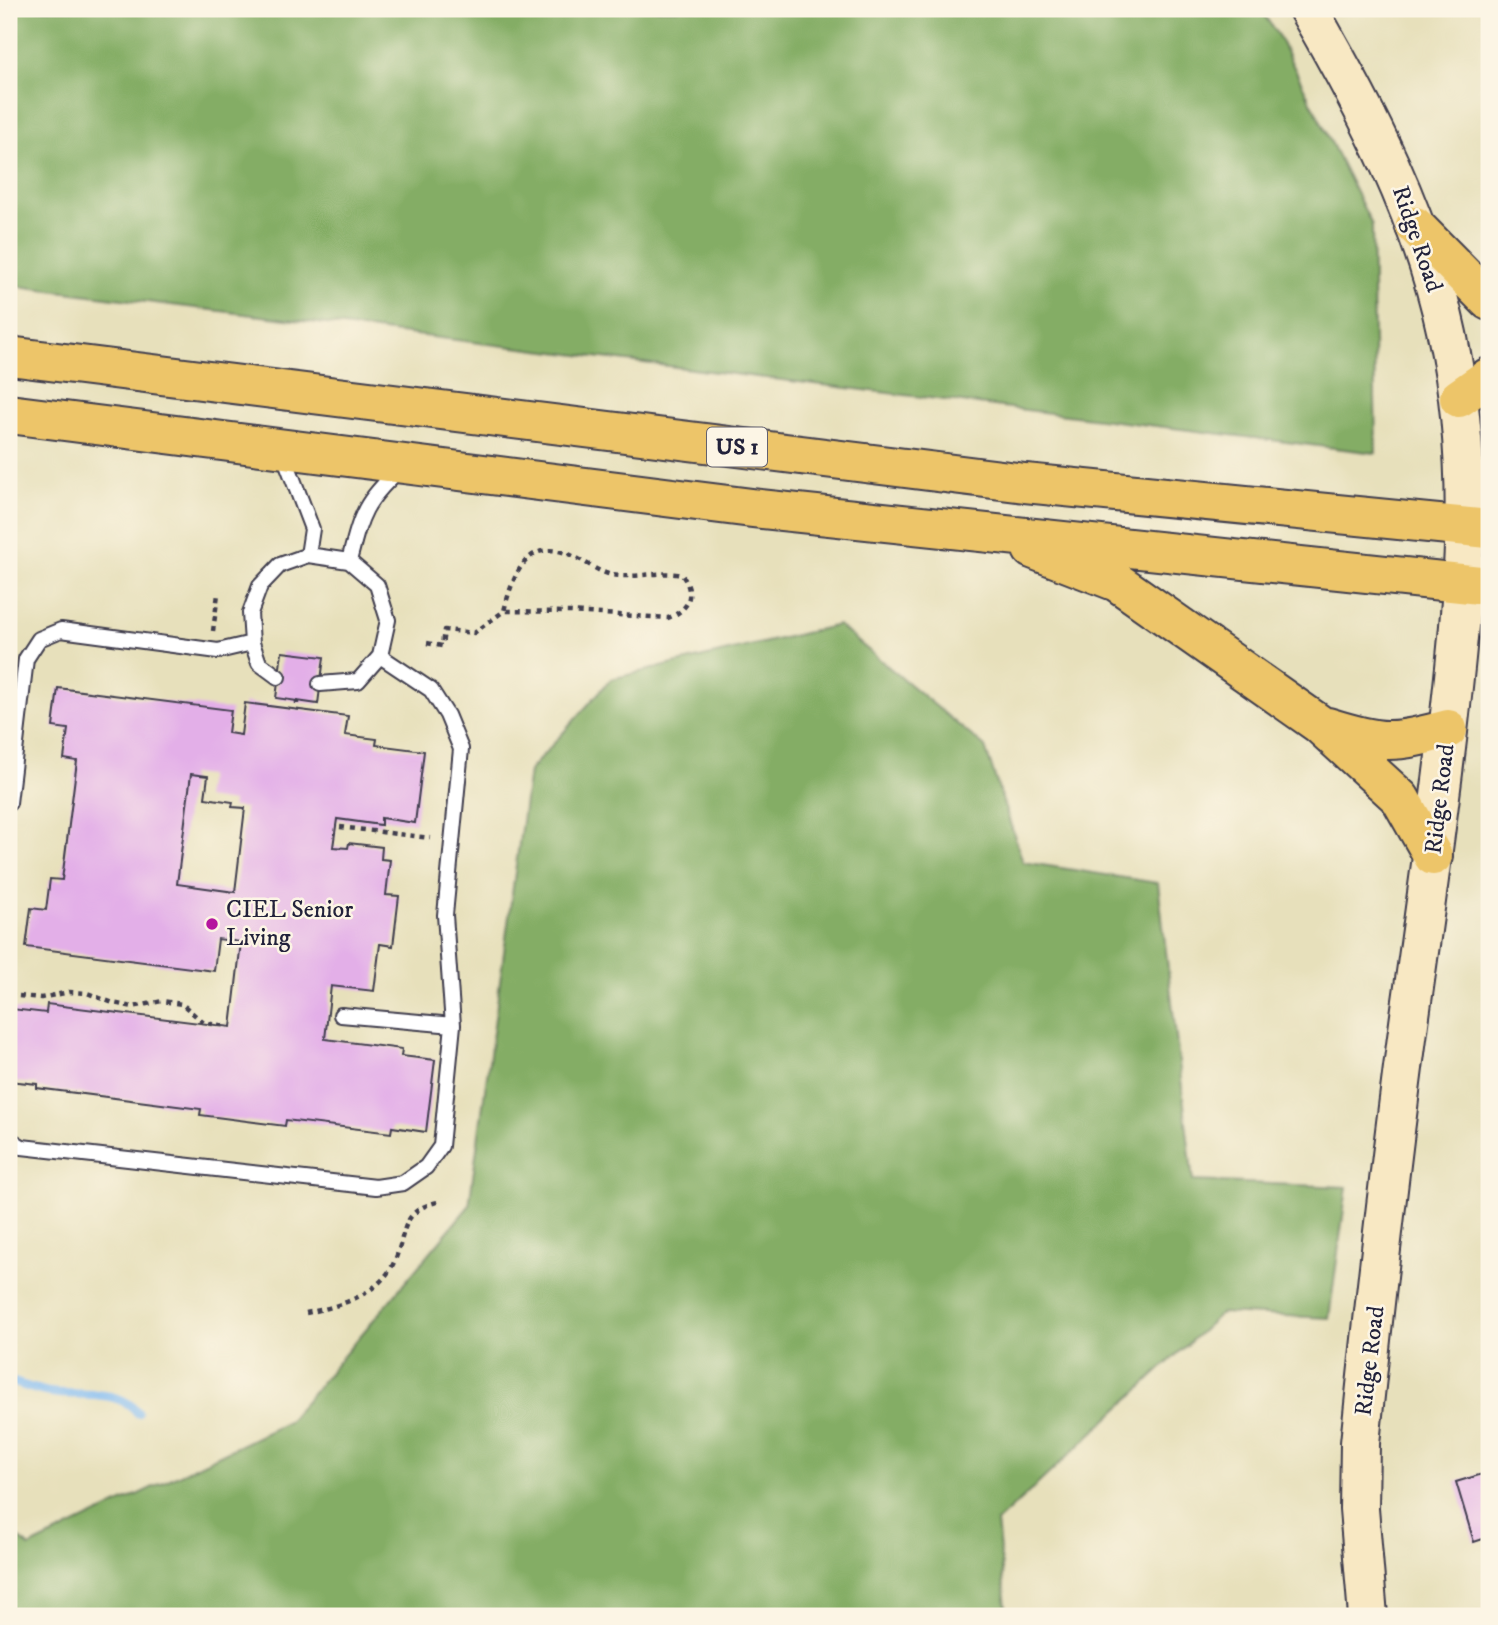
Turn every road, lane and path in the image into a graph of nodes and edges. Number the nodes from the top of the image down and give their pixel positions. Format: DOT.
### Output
graph roads {
  1 [pos="1308,9"];
  2 [pos="1415,226"];
  3 [pos="1489,301"];
  4 [pos="9,356"];
  5 [pos="1474,388"];
  6 [pos="9,414"];
  7 [pos="281,449"];
  8 [pos="405,464"];
  9 [pos="1478,527"];
  10 [pos="988,531"];
  11 [pos="308,555"];
  12 [pos="349,561"];
  13 [pos="1477,584"];
  14 [pos="218,594"];
  15 [pos="504,611"];
  16 [pos="252,643"];
  17 [pos="427,643"];
  18 [pos="211,650"];
  19 [pos="380,656"];
  20 [pos="278,677"];
  21 [pos="320,684"];
  22 [pos="1319,724"];
  23 [pos="1448,729"];
  24 [pos="9,803"];
  25 [pos="340,827"];
  26 [pos="452,840"];
  27 [pos="1433,856"];
  28 [pos="9,995"];
  29 [pos="341,1015"];
  30 [pos="453,1025"];
  31 [pos="229,1026"];
  32 [pos="15,1143"];
  33 [pos="438,1202"];
  34 [pos="306,1313"];
  35 [pos="1368,1616"];
  1 -- 2 [label="street, Ridge Road"];
  2 -- 3 [label="highway"];
  2 -- 5 [label="street, Ridge Road"];
  4 -- 9 [label="highway, US 1"];
  5 -- 9 [label="street, Ridge Road"];
  6 -- 7 [label="highway, US 1"];
  7 -- 8 [label="highway, US 1"];
  7 -- 11 [label="lane"];
  8 -- 10 [label="highway, US 1"];
  8 -- 12 [label="lane"];
  9 -- 13 [label="street, Ridge Road"];
  10 -- 13 [label="highway, US 1"];
  10 -- 22 [label="highway"];
  11 -- 12 [label="lane"];
  11 -- 16 [label="lane"];
  12 -- 19 [label="lane"];
  13 -- 23 [label="street, Ridge Road"];
  14 -- 18 [label="path"];
  15 -- 15 [label="path"];
  15 -- 17 [label="path"];
  16 -- 18 [label="lane"];
  16 -- 20 [label="lane"];
  18 -- 24 [label="lane"];
  19 -- 21 [label="lane"];
  19 -- 26 [label="lane"];
  22 -- 23 [label="highway"];
  22 -- 27 [label="highway"];
  23 -- 27 [label="street, Ridge Road"];
  25 -- 26 [label="path"];
  26 -- 30 [label="lane"];
  27 -- 35 [label="street, Ridge Road"];
  28 -- 31 [label="path"];
  29 -- 30 [label="lane"];
  30 -- 32 [label="lane"];
  33 -- 34 [label="path"];
}
